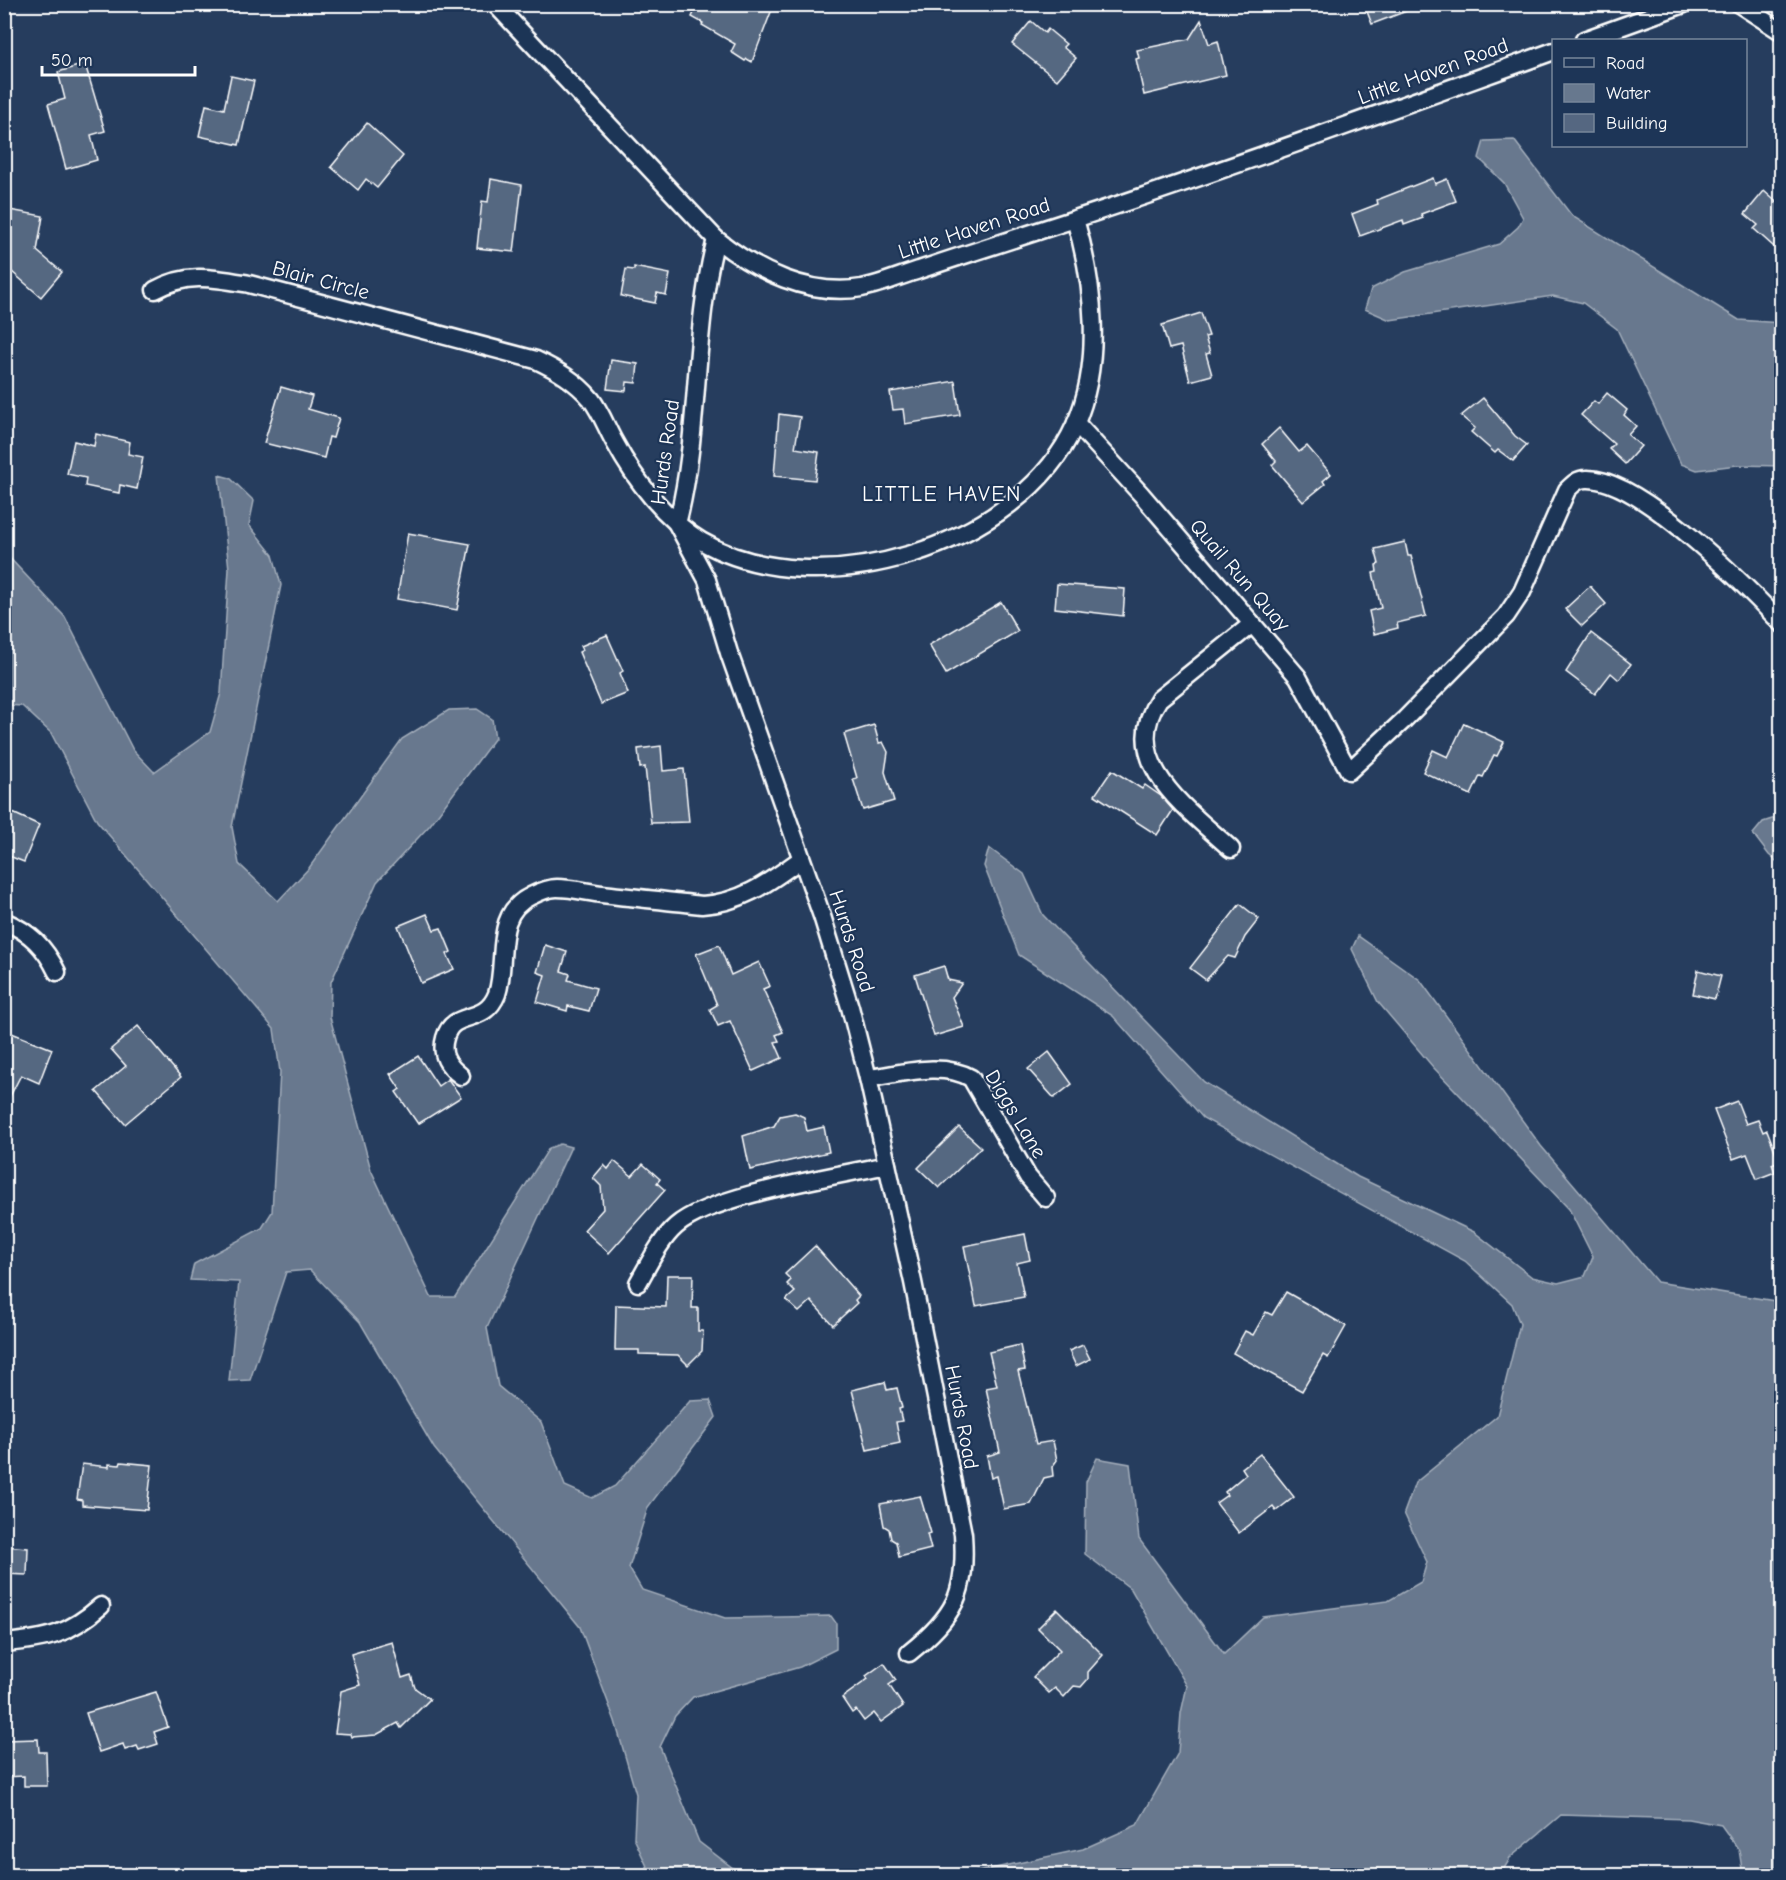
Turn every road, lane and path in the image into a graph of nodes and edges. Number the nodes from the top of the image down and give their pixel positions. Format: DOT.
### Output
graph roads {
  1 [pos="495,4"];
  2 [pos="1684,4"];
  3 [pos="1739,4"];
  4 [pos="1782,32"];
  5 [pos="1587,39"];
  6 [pos="1552,52"];
  7 [pos="1075,219"];
  8 [pos="716,239"];
  9 [pos="155,290"];
  10 [pos="1076,423"];
  11 [pos="677,524"];
  12 [pos="1252,624"];
  13 [pos="1782,624"];
  14 [pos="1231,849"];
  15 [pos="801,859"];
  16 [pos="4,921"];
  17 [pos="57,972"];
  18 [pos="461,1076"];
  19 [pos="868,1078"];
  20 [pos="887,1165"];
  21 [pos="1046,1198"];
  22 [pos="638,1283"];
  23 [pos="101,1606"];
  24 [pos="4,1643"];
  25 [pos="909,1653"];
  1 -- 8 [label="street, Little Haven Road"];
  2 -- 5 [label="street"];
  3 -- 4 [label="street"];
  6 -- 7 [label="street, Little Haven Road"];
  7 -- 8 [label="street, Little Haven Road"];
  7 -- 10 [label="street"];
  8 -- 11 [label="street, Hurds Road"];
  9 -- 11 [label="street, Blair Circle"];
  10 -- 11 [label="street"];
  10 -- 12 [label="street, Quail Run Quay"];
  11 -- 15 [label="street, Hurds Road"];
  12 -- 13 [label="street, Quail Run Quay"];
  12 -- 14 [label="street"];
  15 -- 18 [label="street"];
  15 -- 19 [label="street, Hurds Road"];
  16 -- 17 [label="street"];
  19 -- 20 [label="street, Hurds Road"];
  19 -- 21 [label="street, Diggs Lane"];
  20 -- 22 [label="street"];
  20 -- 25 [label="street, Hurds Road"];
  23 -- 24 [label="street"];
}
